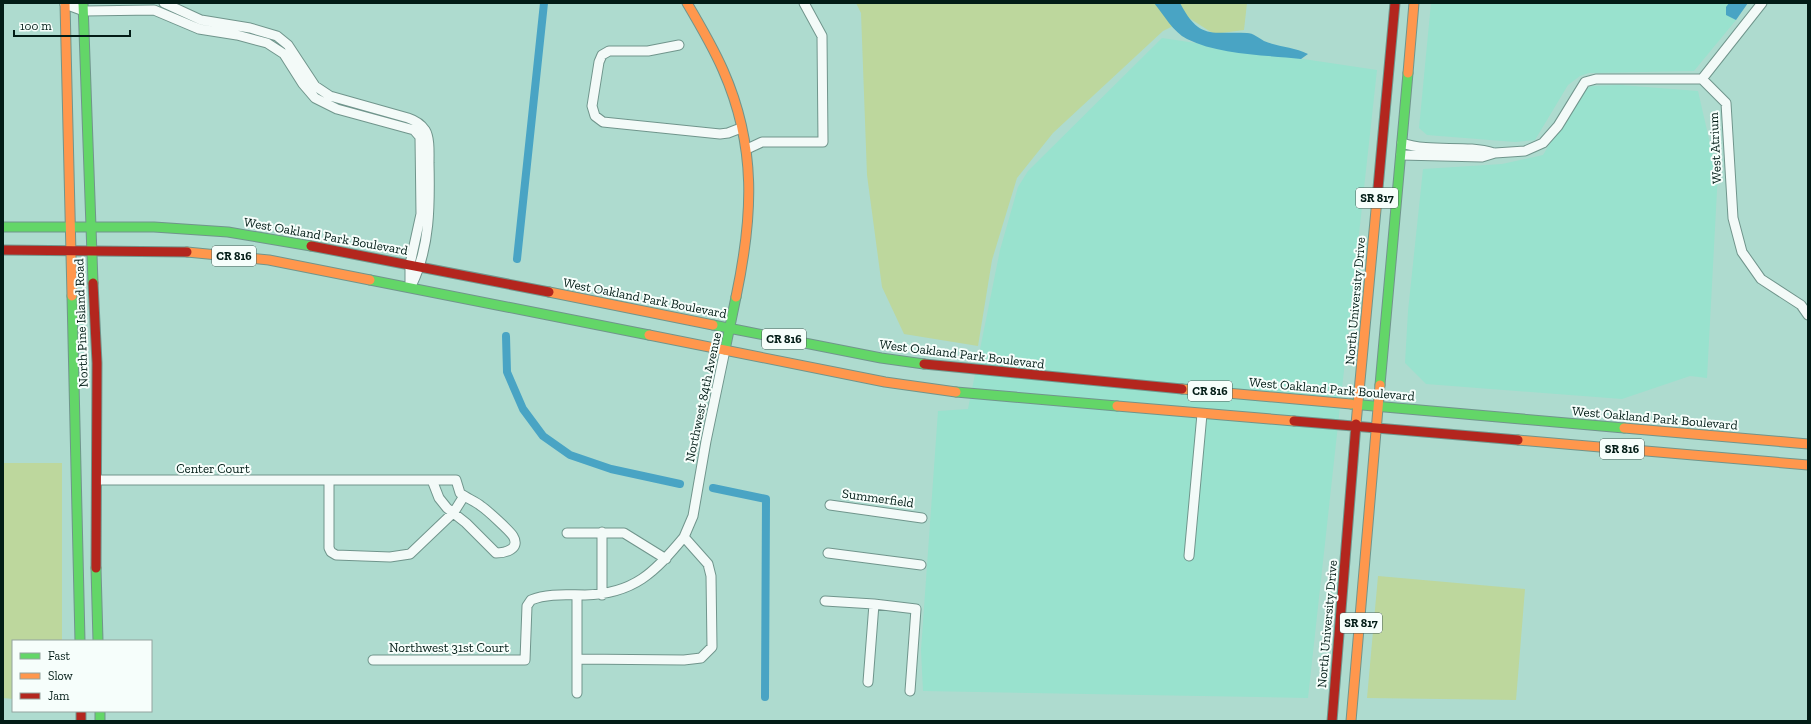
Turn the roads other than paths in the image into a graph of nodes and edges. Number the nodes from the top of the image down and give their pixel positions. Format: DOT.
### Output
graph roads {
  1 [pos="67,3"];
  2 [pos="164,3"];
  3 [pos="687,3"];
  4 [pos="804,3"];
  5 [pos="1395,3"];
  6 [pos="1414,3"];
  7 [pos="1762,3"];
  8 [pos="84,7"];
  9 [pos="679,45"];
  10 [pos="1702,79"];
  11 [pos="1386,104"];
  12 [pos="415,125"];
  13 [pos="741,128"];
  14 [pos="1402,143"];
  15 [pos="747,149"];
  16 [pos="1382,149"];
  17 [pos="1495,153"];
  18 [pos="1401,155"];
  19 [pos="1398,189"];
  20 [pos="3,227"];
  21 [pos="69,227"];
  22 [pos="90,227"];
  23 [pos="91,248"];
  24 [pos="70,249"];
  25 [pos="3,250"];
  26 [pos="410,264"];
  27 [pos="420,266"];
  28 [pos="410,287"];
  29 [pos="1808,315"];
  30 [pos="730,328"];
  31 [pos="725,350"];
  32 [pos="1358,404"];
  33 [pos="1379,406"];
  34 [pos="1202,414"];
  35 [pos="1356,426"];
  36 [pos="1377,428"];
  37 [pos="1674,433"];
  38 [pos="1808,444"];
  39 [pos="1648,451"];
  40 [pos="1808,465"];
  41 [pos="97,480"];
  42 [pos="329,480"];
  43 [pos="432,480"];
  44 [pos="464,496"];
  45 [pos="830,505"];
  46 [pos="454,512"];
  47 [pos="922,518"];
  48 [pos="602,532"];
  49 [pos="567,533"];
  50 [pos="684,537"];
  51 [pos="828,553"];
  52 [pos="1190,556"];
  53 [pos="666,559"];
  54 [pos="921,565"];
  55 [pos="577,595"];
  56 [pos="602,595"];
  57 [pos="825,601"];
  58 [pos="874,604"];
  59 [pos="80,640"];
  60 [pos="98,640"];
  61 [pos="577,659"];
  62 [pos="373,660"];
  63 [pos="525,660"];
  64 [pos="868,682"];
  65 [pos="910,691"];
  66 [pos="577,693"];
  67 [pos="1332,721"];
  68 [pos="1352,721"];
  1 -- 8 [label="street"];
  1 -- 21 [label="main road, North Pine Island Road"];
  2 -- 12 [label="street"];
  3 -- 13 [label="main road, Northwest 84th Avenue"];
  4 -- 15 [label="street"];
  5 -- 11 [label="main road, North University Drive / SR 817"];
  6 -- 14 [label="main road, SR 817"];
  7 -- 10 [label="street"];
  8 -- 12 [label="street"];
  8 -- 22 [label="main road, North Pine Island Road"];
  9 -- 13 [label="street"];
  10 -- 17 [label="street"];
  10 -- 29 [label="street, West Atrium"];
  11 -- 16 [label="main road, North University Drive / SR 817"];
  11 -- 18 [label="main road"];
  12 -- 26 [label="street"];
  12 -- 27 [label="street"];
  13 -- 15 [label="main road, Northwest 84th Avenue"];
  14 -- 17 [label="street"];
  14 -- 18 [label="main road, SR 817"];
  15 -- 30 [label="main road, Northwest 84th Avenue"];
  16 -- 19 [label="main road"];
  16 -- 32 [label="main road, North University Drive / SR 817"];
  17 -- 18 [label="street"];
  18 -- 19 [label="main road, SR 817"];
  19 -- 33 [label="main road, SR 817"];
  20 -- 21 [label="main road, West Oakland Park Boulevard / CR 816"];
  21 -- 22 [label="main road, West Oakland Park Boulevard / CR 816"];
  21 -- 24 [label="main road, North Pine Island Road"];
  22 -- 23 [label="main road, North Pine Island Road"];
  22 -- 26 [label="main road, West Oakland Park Boulevard / CR 816"];
  23 -- 24 [label="main road, CR 816"];
  23 -- 28 [label="main road, CR 816"];
  23 -- 41 [label="main road, North Pine Island Road"];
  24 -- 25 [label="main road, CR 816"];
  24 -- 59 [label="main road, North Pine Island Road"];
  26 -- 27 [label="main road, West Oakland Park Boulevard / CR 816"];
  26 -- 28 [label="street"];
  27 -- 28 [label="street"];
  27 -- 30 [label="main road, West Oakland Park Boulevard / CR 816"];
  28 -- 31 [label="main road, CR 816"];
  30 -- 31 [label="main road, Northwest 84th Avenue"];
  30 -- 32 [label="main road, West Oakland Park Boulevard / CR 816"];
  31 -- 34 [label="main road, CR 816"];
  31 -- 50 [label="street, Northwest 84th Avenue"];
  32 -- 33 [label="main road, West Oakland Park Boulevard / SR 816"];
  32 -- 35 [label="main road, North University Drive / SR 817"];
  33 -- 36 [label="main road, SR 817"];
  33 -- 37 [label="main road, West Oakland Park Boulevard / SR 816"];
  34 -- 35 [label="main road, CR 816"];
  34 -- 52 [label="street"];
  35 -- 36 [label="main road, SR 816"];
  35 -- 67 [label="main road, North University Drive / SR 817"];
  36 -- 39 [label="main road, SR 816"];
  36 -- 68 [label="main road, SR 817"];
  37 -- 38 [label="main road, West Oakland Park Boulevard / SR 816"];
  37 -- 39 [label="main road"];
  39 -- 40 [label="main road, SR 816"];
  41 -- 42 [label="street, Center Court"];
  41 -- 60 [label="main road, North Pine Island Road"];
  42 -- 43 [label="street, Center Court"];
  42 -- 46 [label="street"];
  43 -- 44 [label="street, Center Court"];
  43 -- 46 [label="street, Center Court"];
  44 -- 46 [label="street"];
  44 -- 46 [label="street, Center Court"];
  45 -- 47 [label="street, Summerfield"];
  48 -- 49 [label="street"];
  48 -- 53 [label="street"];
  48 -- 56 [label="street"];
  50 -- 53 [label="street, Northwest 84th Avenue"];
  50 -- 61 [label="street"];
  51 -- 54 [label="street"];
  53 -- 56 [label="street, Northwest 84th Avenue"];
  55 -- 56 [label="street, Northwest 84th Avenue"];
  55 -- 61 [label="street"];
  55 -- 63 [label="street, Northwest 84th Avenue"];
  57 -- 58 [label="street"];
  58 -- 64 [label="street"];
  58 -- 65 [label="street"];
  61 -- 66 [label="street"];
  62 -- 63 [label="street, Northwest 31st Court"];
}
